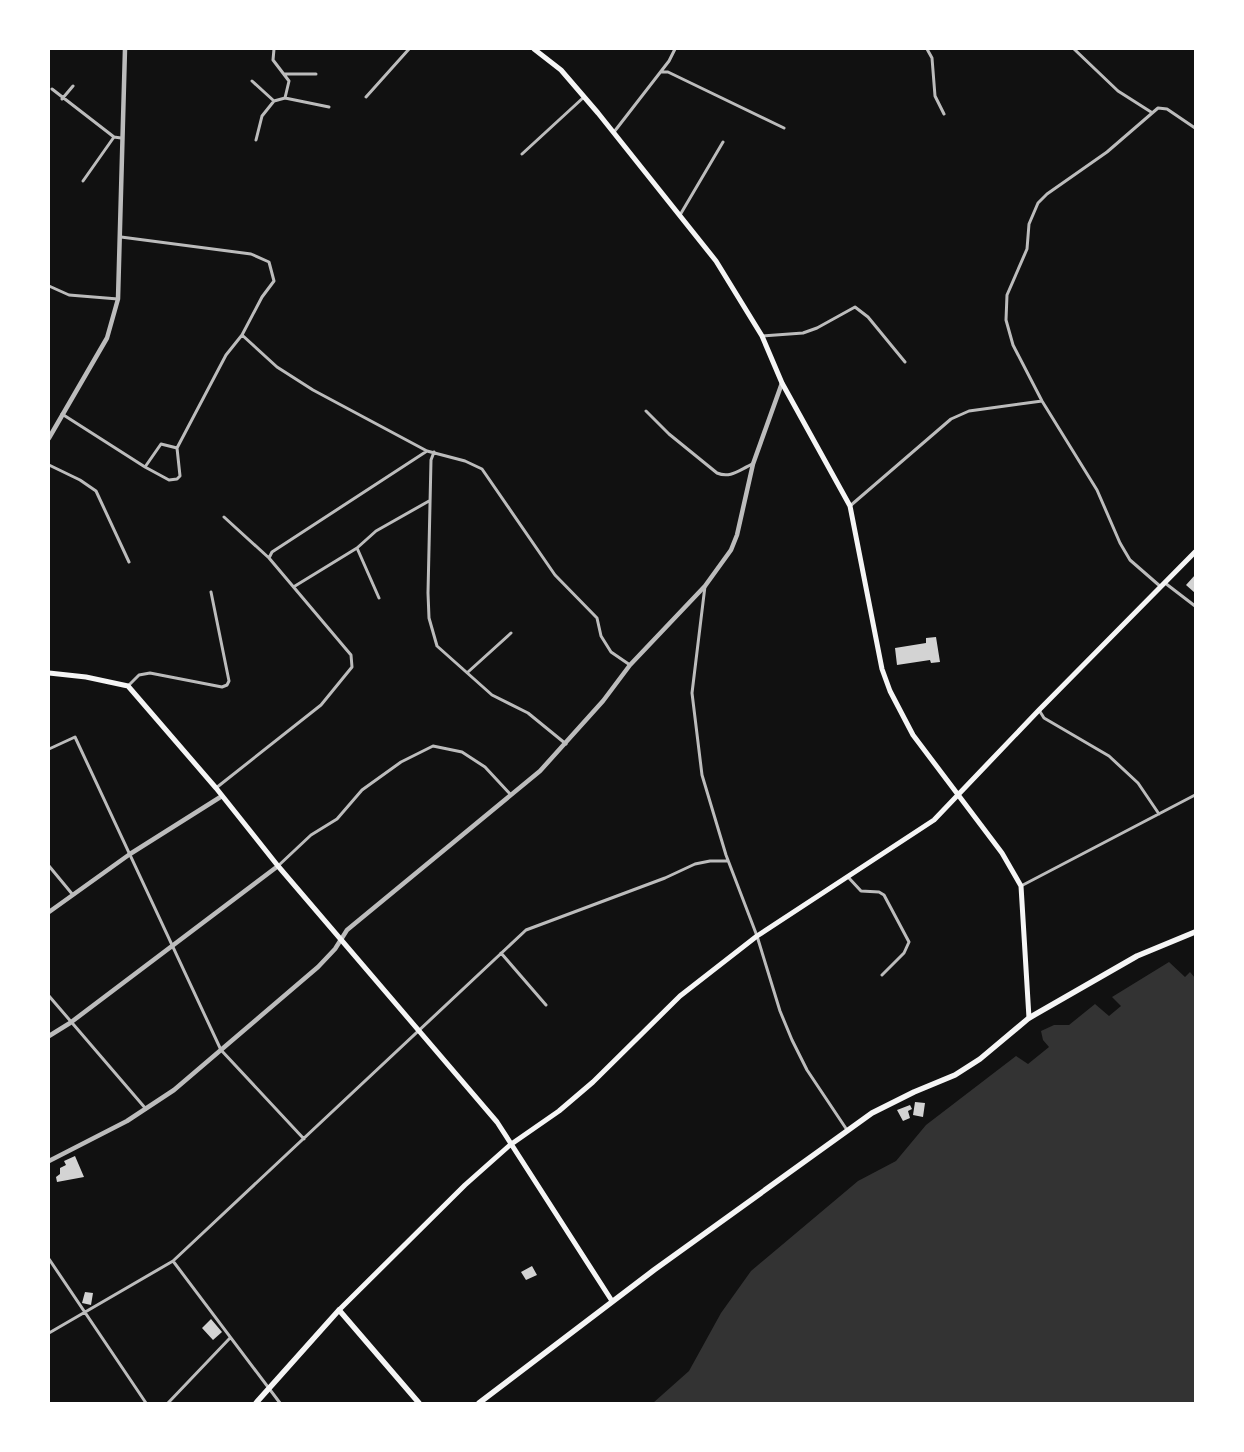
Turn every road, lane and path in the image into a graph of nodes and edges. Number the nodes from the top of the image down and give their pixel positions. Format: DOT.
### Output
graph roads {
  1 [pos="125,49"];
  2 [pos="274,49"];
  3 [pos="409,49"];
  4 [pos="534,49"];
  5 [pos="675,49"];
  6 [pos="927,49"];
  7 [pos="1074,49"];
  8 [pos="661,72"];
  9 [pos="284,74"];
  10 [pos="316,74"];
  11 [pos="252,81"];
  12 [pos="73,86"];
  13 [pos="52,89"];
  14 [pos="366,97"];
  15 [pos="584,97"];
  16 [pos="285,98"];
  17 [pos="62,99"];
  18 [pos="274,101"];
  19 [pos="329,107"];
  20 [pos="1151,112"];
  21 [pos="944,114"];
  22 [pos="784,128"];
  23 [pos="1195,128"];
  24 [pos="614,132"];
  25 [pos="114,137"];
  26 [pos="121,138"];
  27 [pos="256,140"];
  28 [pos="723,142"];
  29 [pos="522,154"];
  30 [pos="83,181"];
  31 [pos="680,216"];
  32 [pos="121,237"];
  33 [pos="49,286"];
  34 [pos="118,299"];
  35 [pos="242,335"];
  36 [pos="762,336"];
  37 [pos="905,362"];
  38 [pos="782,383"];
  39 [pos="1042,401"];
  40 [pos="646,411"];
  41 [pos="62,414"];
  42 [pos="49,438"];
  43 [pos="177,448"];
  44 [pos="428,451"];
  45 [pos="434,452"];
  46 [pos="753,464"];
  47 [pos="49,465"];
  48 [pos="145,467"];
  49 [pos="429,501"];
  50 [pos="850,506"];
  51 [pos="224,517"];
  52 [pos="357,548"];
  53 [pos="1195,552"];
  54 [pos="269,558"];
  55 [pos="129,562"];
  56 [pos="295,586"];
  57 [pos="705,586"];
  58 [pos="1163,586"];
  59 [pos="211,592"];
  60 [pos="379,598"];
  61 [pos="1195,606"];
  62 [pos="511,633"];
  63 [pos="630,665"];
  64 [pos="468,672"];
  65 [pos="49,673"];
  66 [pos="128,686"];
  67 [pos="1039,710"];
  68 [pos="566,744"];
  69 [pos="49,749"];
  70 [pos="216,788"];
  71 [pos="512,795"];
  72 [pos="958,795"];
  73 [pos="1195,795"];
  74 [pos="222,796"];
  75 [pos="1159,814"];
  76 [pos="130,854"];
  77 [pos="728,861"];
  78 [pos="49,866"];
  79 [pos="278,866"];
  80 [pos="848,877"];
  81 [pos="1021,886"];
  82 [pos="74,896"];
  83 [pos="49,912"];
  84 [pos="1195,932"];
  85 [pos="757,936"];
  86 [pos="341,940"];
  87 [pos="173,946"];
  88 [pos="501,953"];
  89 [pos="882,975"];
  90 [pos="49,996"];
  91 [pos="546,1006"];
  92 [pos="1029,1018"];
  93 [pos="70,1023"];
  94 [pos="417,1031"];
  95 [pos="49,1036"];
  96 [pos="221,1050"];
  97 [pos="146,1109"];
  98 [pos="847,1130"];
  99 [pos="304,1139"];
  100 [pos="510,1145"];
  101 [pos="49,1161"];
  102 [pos="49,1259"];
  103 [pos="173,1261"];
  104 [pos="612,1301"];
  105 [pos="339,1310"];
  106 [pos="84,1311"];
  107 [pos="49,1333"];
  108 [pos="230,1338"];
  109 [pos="269,1390"];
  110 [pos="146,1403"];
  111 [pos="168,1403"];
  112 [pos="256,1403"];
  113 [pos="280,1403"];
  114 [pos="419,1403"];
  115 [pos="479,1403"];
  1 -- 26 [label="street"];
  2 -- 9 [label="street"];
  3 -- 14 [label="street"];
  4 -- 15 [label="main road"];
  5 -- 8 [label="street"];
  6 -- 21 [label="street"];
  7 -- 20 [label="street"];
  8 -- 22 [label="street"];
  8 -- 24 [label="street"];
  9 -- 10 [label="street"];
  9 -- 16 [label="street"];
  11 -- 18 [label="street"];
  12 -- 17 [label="street"];
  13 -- 17 [label="street"];
  15 -- 24 [label="main road"];
  15 -- 29 [label="street"];
  16 -- 18 [label="street"];
  16 -- 19 [label="street"];
  17 -- 25 [label="street"];
  18 -- 27 [label="street"];
  20 -- 23 [label="street"];
  20 -- 39 [label="street"];
  24 -- 31 [label="main road"];
  25 -- 26 [label="street"];
  25 -- 30 [label="street"];
  26 -- 32 [label="street"];
  28 -- 31 [label="street"];
  31 -- 36 [label="main road"];
  32 -- 34 [label="street"];
  32 -- 35 [label="street"];
  33 -- 34 [label="street"];
  34 -- 41 [label="street"];
  35 -- 43 [label="street"];
  35 -- 44 [label="street"];
  36 -- 37 [label="street"];
  36 -- 38 [label="main road"];
  38 -- 46 [label="street"];
  38 -- 50 [label="main road"];
  39 -- 50 [label="street"];
  39 -- 58 [label="street"];
  40 -- 46 [label="street"];
  41 -- 42 [label="street"];
  41 -- 48 [label="street"];
  43 -- 48 [label="street"];
  43 -- 48 [label="street"];
  44 -- 45 [label="street"];
  44 -- 54 [label="street"];
  45 -- 49 [label="street"];
  45 -- 63 [label="street"];
  46 -- 57 [label="street"];
  47 -- 55 [label="street"];
  49 -- 52 [label="street"];
  49 -- 64 [label="street"];
  50 -- 72 [label="main road"];
  51 -- 54 [label="street"];
  52 -- 56 [label="street"];
  52 -- 60 [label="street"];
  53 -- 58 [label="main road"];
  54 -- 56 [label="street"];
  56 -- 70 [label="street"];
  57 -- 63 [label="street"];
  57 -- 77 [label="street"];
  58 -- 61 [label="street"];
  58 -- 67 [label="main road"];
  59 -- 66 [label="street"];
  62 -- 64 [label="street"];
  63 -- 68 [label="street"];
  64 -- 68 [label="street"];
  65 -- 66 [label="main road"];
  66 -- 70 [label="main road"];
  67 -- 72 [label="main road"];
  67 -- 75 [label="street"];
  68 -- 71 [label="street"];
  69 -- 76 [label="street"];
  70 -- 74 [label="main road"];
  71 -- 79 [label="street"];
  71 -- 86 [label="street"];
  72 -- 80 [label="main road"];
  72 -- 81 [label="main road"];
  73 -- 75 [label="street"];
  74 -- 76 [label="street"];
  74 -- 79 [label="main road"];
  75 -- 81 [label="street"];
  76 -- 82 [label="street"];
  76 -- 87 [label="street"];
  77 -- 85 [label="street"];
  77 -- 88 [label="street"];
  78 -- 82 [label="street"];
  79 -- 86 [label="main road"];
  79 -- 87 [label="street"];
  80 -- 85 [label="main road"];
  80 -- 89 [label="street"];
  81 -- 92 [label="main road"];
  82 -- 83 [label="street"];
  84 -- 92 [label="main road"];
  85 -- 98 [label="street"];
  85 -- 100 [label="main road"];
  86 -- 94 [label="main road"];
  86 -- 96 [label="street"];
  87 -- 93 [label="street"];
  87 -- 96 [label="street"];
  88 -- 91 [label="street"];
  88 -- 94 [label="street"];
  90 -- 93 [label="street"];
  92 -- 98 [label="main road"];
  93 -- 95 [label="street"];
  93 -- 97 [label="street"];
  94 -- 99 [label="street"];
  94 -- 100 [label="main road"];
  96 -- 97 [label="street"];
  96 -- 99 [label="street"];
  97 -- 101 [label="street"];
  98 -- 104 [label="main road"];
  99 -- 103 [label="street"];
  100 -- 104 [label="main road"];
  100 -- 105 [label="main road"];
  102 -- 106 [label="street"];
  103 -- 106 [label="street"];
  103 -- 108 [label="street"];
  104 -- 115 [label="main road"];
  105 -- 109 [label="main road"];
  105 -- 114 [label="main road"];
  106 -- 107 [label="street"];
  106 -- 110 [label="street"];
  108 -- 109 [label="street"];
  108 -- 111 [label="street"];
  109 -- 112 [label="main road"];
  109 -- 113 [label="street"];
}
